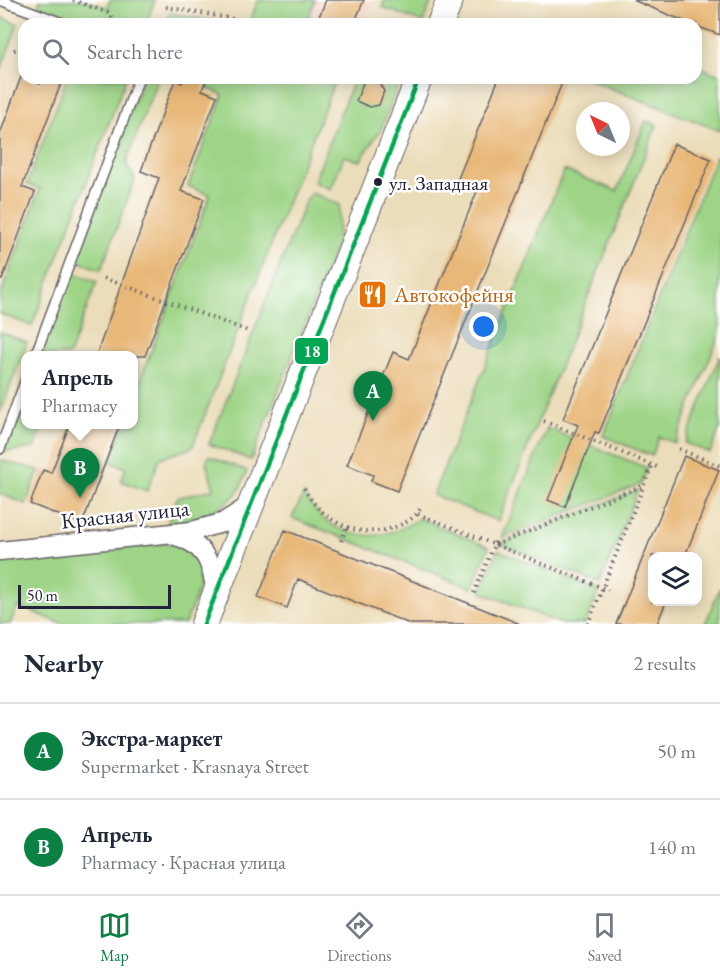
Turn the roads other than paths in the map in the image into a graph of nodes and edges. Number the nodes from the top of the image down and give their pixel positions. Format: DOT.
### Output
graph roads {
  1 [pos="0,0"];
  2 [pos="450,0"];
  3 [pos="49,18"];
  4 [pos="442,18"];
  5 [pos="137,84"];
  6 [pos="417,84"];
  7 [pos="37,351"];
  8 [pos="21,392"];
  9 [pos="0,449"];
  10 [pos="250,505"];
  11 [pos="174,535"];
  12 [pos="0,551"];
  13 [pos="216,592"];
  14 [pos="204,624"];
  1 -- 3 [label="lane"];
  2 -- 4 [label="street"];
  5 -- 7 [label="lane"];
  6 -- 10 [label="street"];
  8 -- 9 [label="lane"];
  10 -- 11 [label="street, Красная улица"];
  10 -- 13 [label="street"];
  11 -- 12 [label="street, Красная улица"];
  11 -- 13 [label="street"];
  13 -- 14 [label="street"];
}
